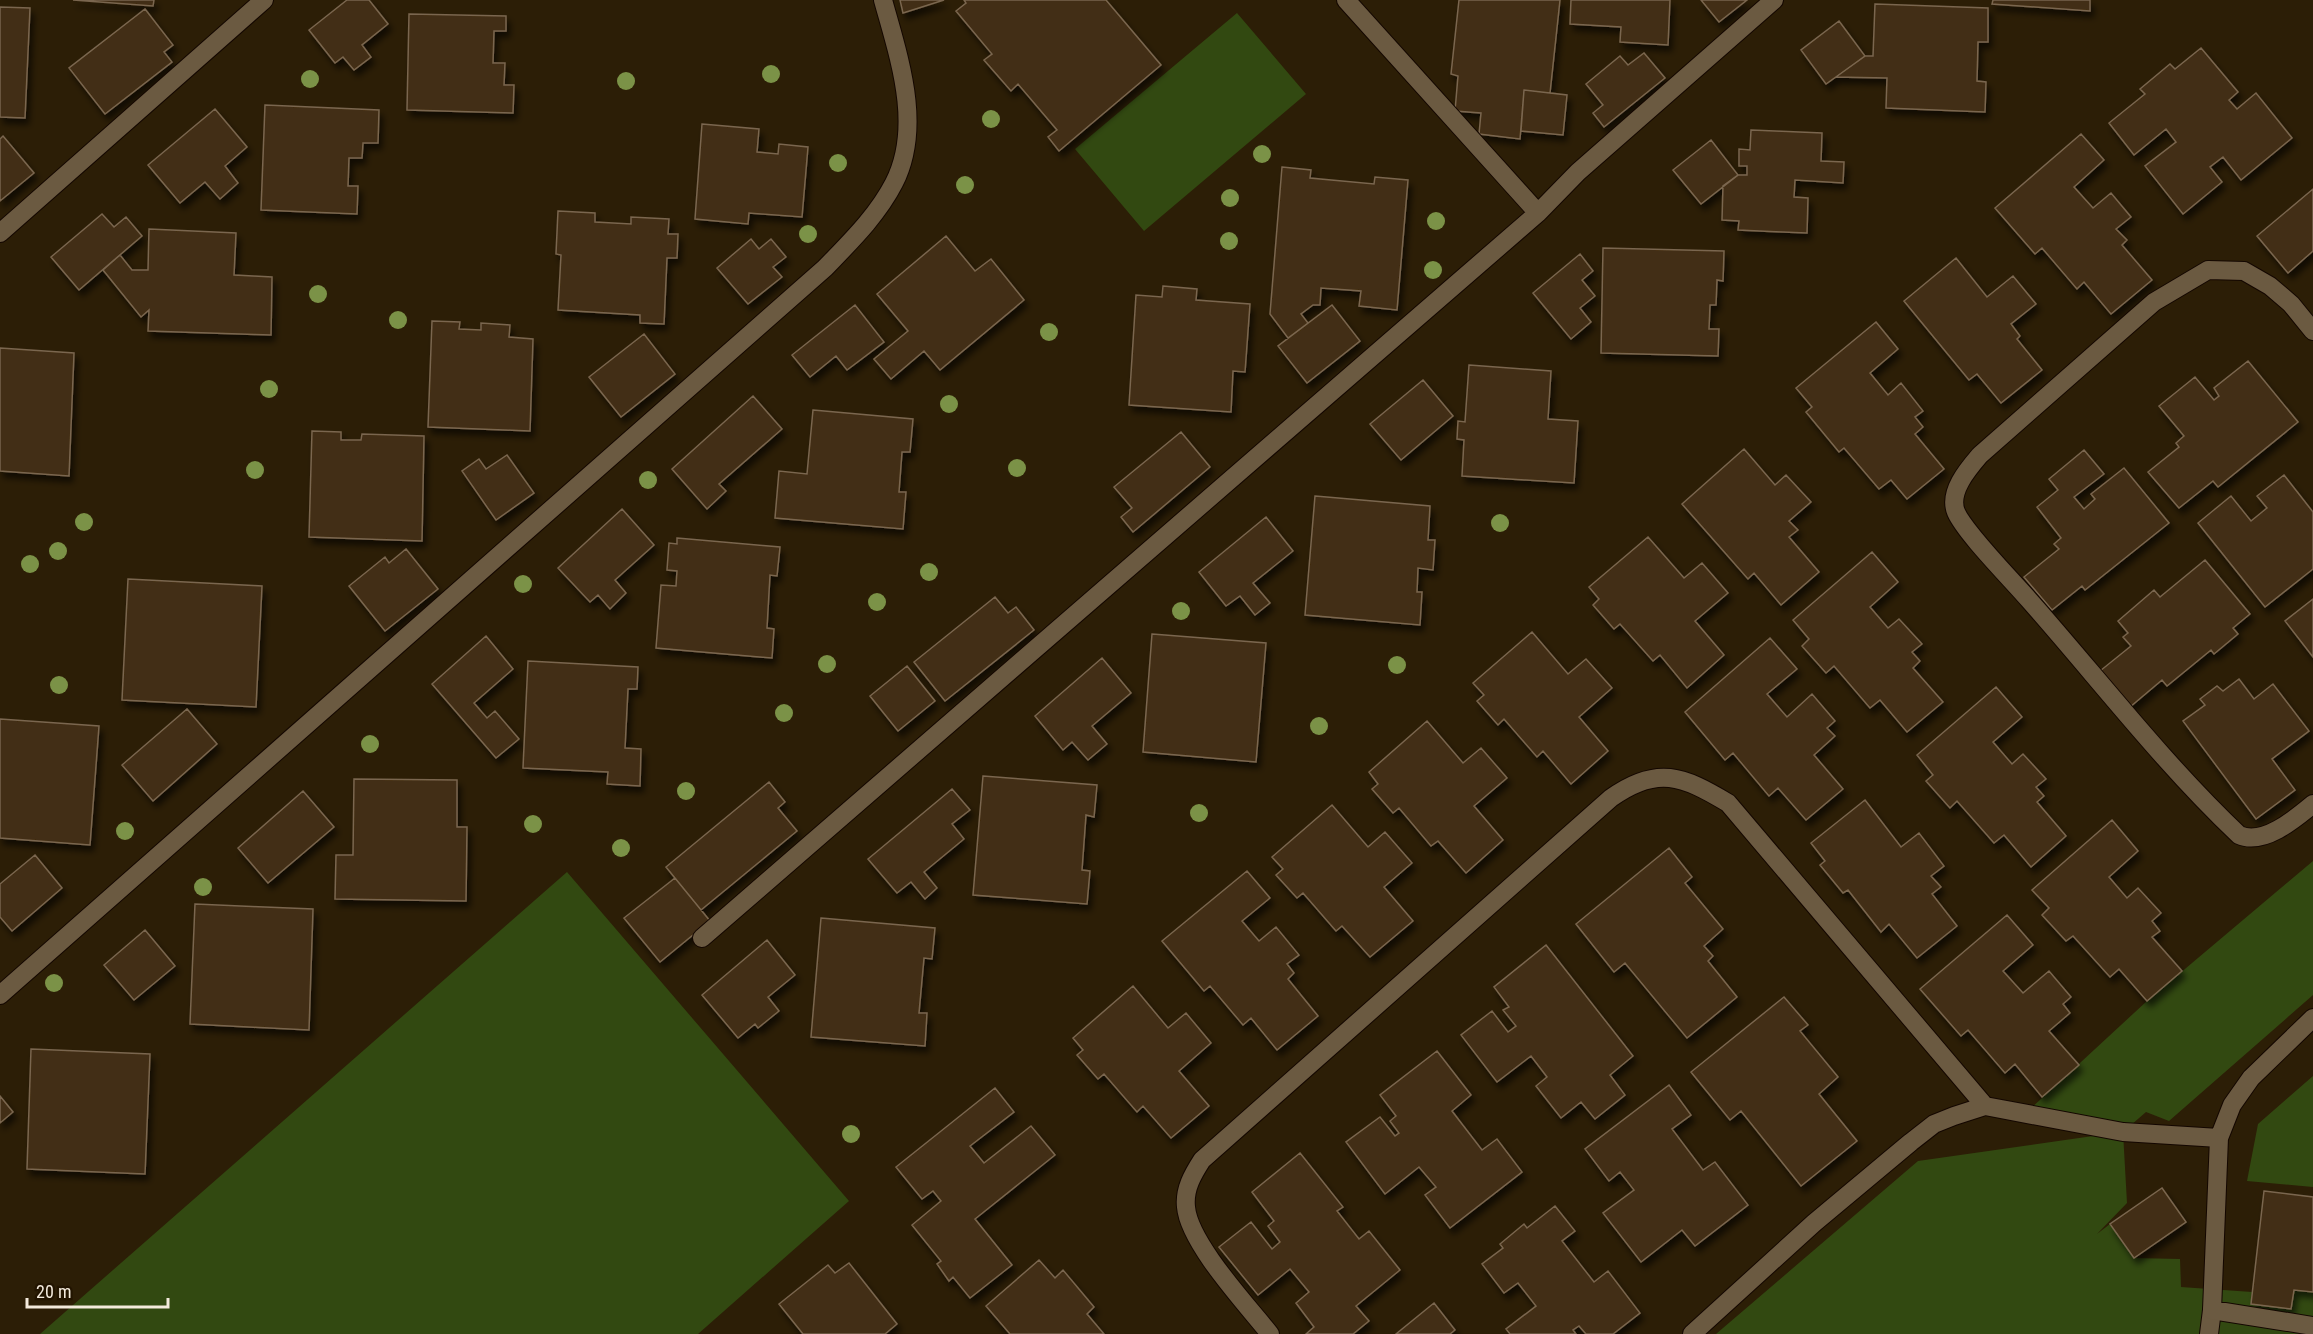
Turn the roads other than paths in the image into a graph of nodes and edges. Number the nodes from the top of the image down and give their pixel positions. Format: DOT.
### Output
graph roads {
  1 [pos="264,0"];
  2 [pos="883,0"];
  3 [pos="1346,0"];
  4 [pos="1774,0"];
  5 [pos="1538,213"];
  6 [pos="0,233"];
  7 [pos="2313,331"];
  8 [pos="2313,804"];
  9 [pos="702,938"];
  10 [pos="0,995"];
  11 [pos="2313,1018"];
  12 [pos="1985,1106"];
  13 [pos="2219,1138"];
  14 [pos="2212,1310"];
  15 [pos="2313,1326"];
  16 [pos="1270,1334"];
  17 [pos="1692,1334"];
  18 [pos="2209,1334"];
  1 -- 6 [label="street"];
  2 -- 10 [label="street"];
  3 -- 5 [label="street"];
  4 -- 5 [label="street"];
  5 -- 9 [label="street"];
  7 -- 8 [label="street"];
  11 -- 13 [label="street"];
  12 -- 13 [label="street"];
  12 -- 16 [label="street"];
  12 -- 17 [label="street"];
  13 -- 14 [label="street"];
  14 -- 15 [label="street"];
  14 -- 18 [label="street"];
}
